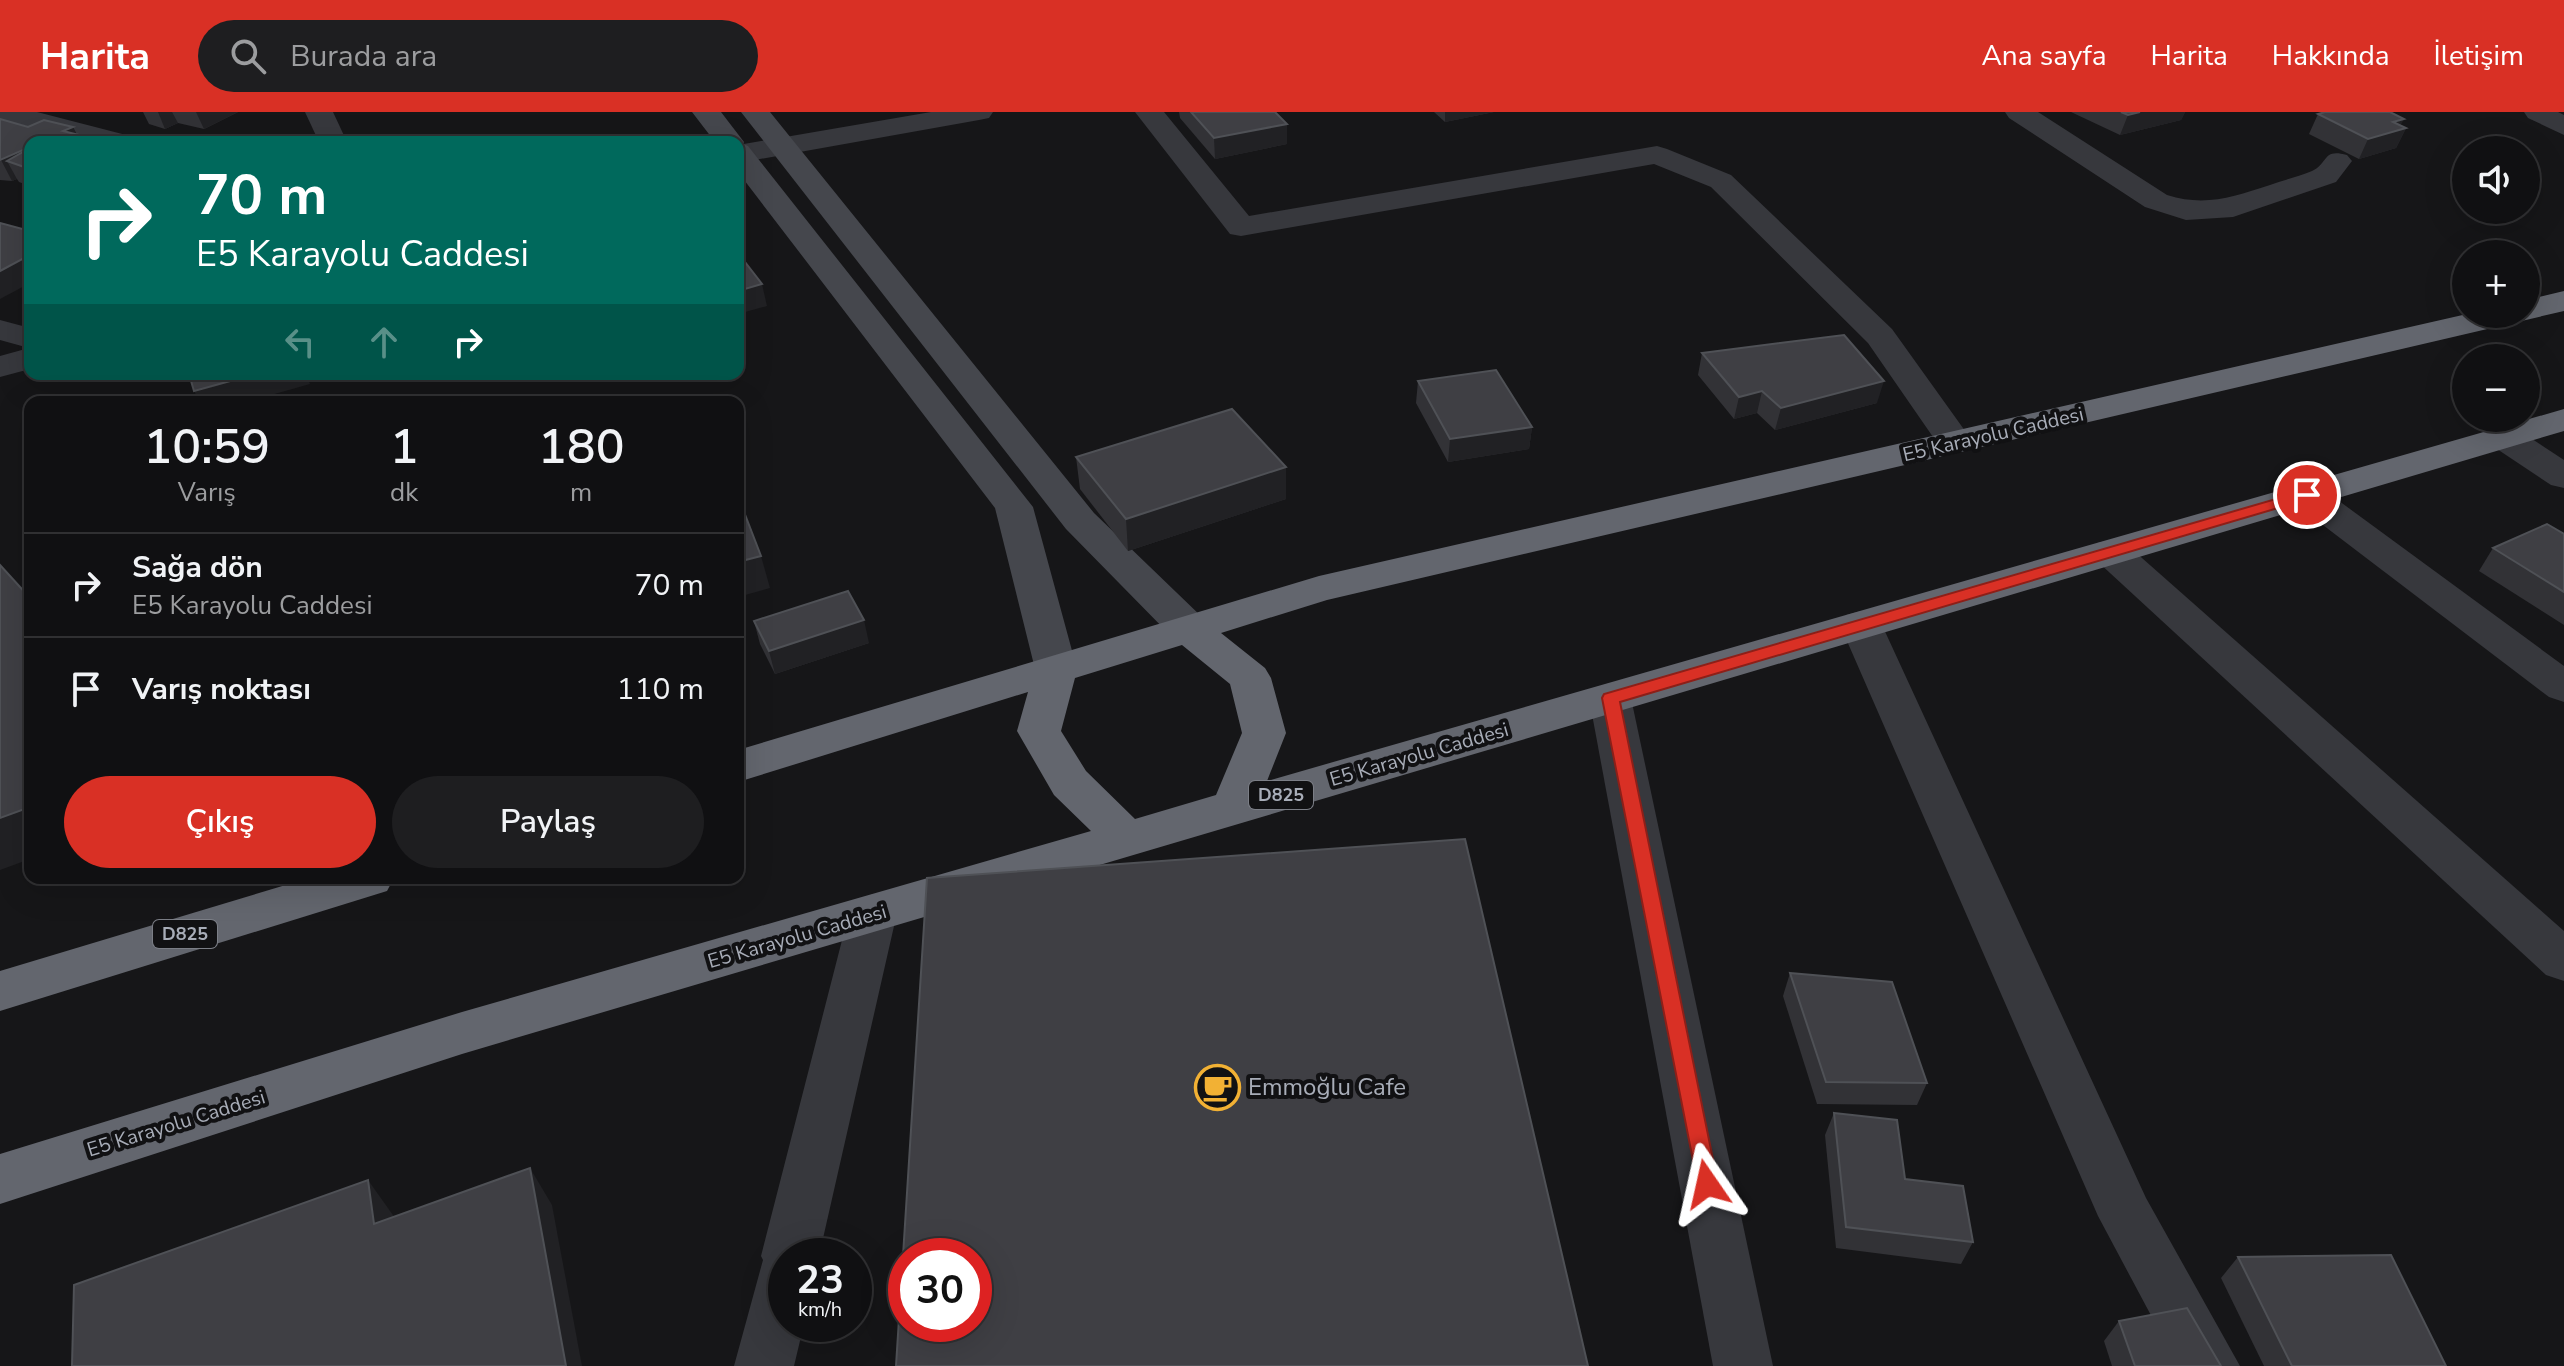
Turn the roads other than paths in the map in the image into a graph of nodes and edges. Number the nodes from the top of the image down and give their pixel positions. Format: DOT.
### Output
graph roads {
  1 [pos="4,112"];
  2 [pos="319,112"];
  3 [pos="706,112"];
  4 [pos="755,112"];
  5 [pos="979,112"];
  6 [pos="1149,112"];
  7 [pos="2019,112"];
  8 [pos="2538,112"];
  9 [pos="2564,127"];
  10 [pos="97,136"];
  11 [pos="330,136"];
  12 [pos="724,136"];
  13 [pos="782,144"];
  14 [pos="744,150"];
  15 [pos="744,161"];
  16 [pos="2337,161"];
  17 [pos="2564,301"];
  18 [pos="2540,307"];
  19 [pos="2452,327"];
  20 [pos="0,330"];
  21 [pos="24,336"];
  22 [pos="24,360"];
  23 [pos="0,367"];
  24 [pos="2564,420"];
  25 [pos="2504,437"];
  26 [pos="1955,442"];
  27 [pos="2564,477"];
  28 [pos="2307,495"];
  29 [pos="2111,552"];
  30 [pos="1861,625"];
  31 [pos="1189,629"];
  32 [pos="1056,669"];
  33 [pos="2564,687"];
  34 [pos="1610,698"];
  35 [pos="744,764"];
  36 [pos="1233,809"];
  37 [pos="1127,839"];
  38 [pos="350,884"];
  39 [pos="873,913"];
  40 [pos="2564,961"];
  41 [pos="0,991"];
  42 [pos="0,1179"];
  43 [pos="794,1238"];
  44 [pos="770,1342"];
  45 [pos="764,1366"];
  46 [pos="1743,1366"];
  47 [pos="2210,1366"];
  1 -- 10 [label="street"];
  2 -- 11 [label="street"];
  3 -- 12 [label="street"];
  4 -- 13 [label="street"];
  5 -- 13 [label="street"];
  6 -- 26 [label="street"];
  7 -- 16 [label="street"];
  8 -- 9 [label="street"];
  13 -- 14 [label="street"];
  13 -- 31 [label="street"];
  15 -- 32 [label="street"];
  17 -- 18 [label="highway"];
  19 -- 26 [label="highway, E5 Karayolu Caddesi"];
  20 -- 21 [label="street"];
  22 -- 23 [label="street"];
  24 -- 25 [label="highway, E5 Karayolu Caddesi / D825"];
  25 -- 27 [label="street"];
  25 -- 28 [label="highway, E5 Karayolu Caddesi / D825"];
  26 -- 31 [label="highway, E5 Karayolu Caddesi"];
  28 -- 29 [label="highway, E5 Karayolu Caddesi / D825"];
  28 -- 33 [label="street"];
  29 -- 30 [label="highway, E5 Karayolu Caddesi / D825"];
  29 -- 40 [label="street"];
  30 -- 34 [label="highway, E5 Karayolu Caddesi / D825"];
  30 -- 47 [label="street"];
  31 -- 32 [label="highway, E5 Karayolu Caddesi"];
  31 -- 36 [label="highway"];
  32 -- 35 [label="highway, E5 Karayolu Caddesi"];
  32 -- 37 [label="highway"];
  34 -- 36 [label="highway, E5 Karayolu Caddesi / D825"];
  34 -- 46 [label="street"];
  36 -- 37 [label="highway, E5 Karayolu Caddesi / D825"];
  37 -- 39 [label="highway, E5 Karayolu Caddesi / D825"];
  38 -- 41 [label="highway, D825"];
  39 -- 42 [label="highway, E5 Karayolu Caddesi / D825"];
  39 -- 43 [label="street"];
  44 -- 45 [label="street"];
}
